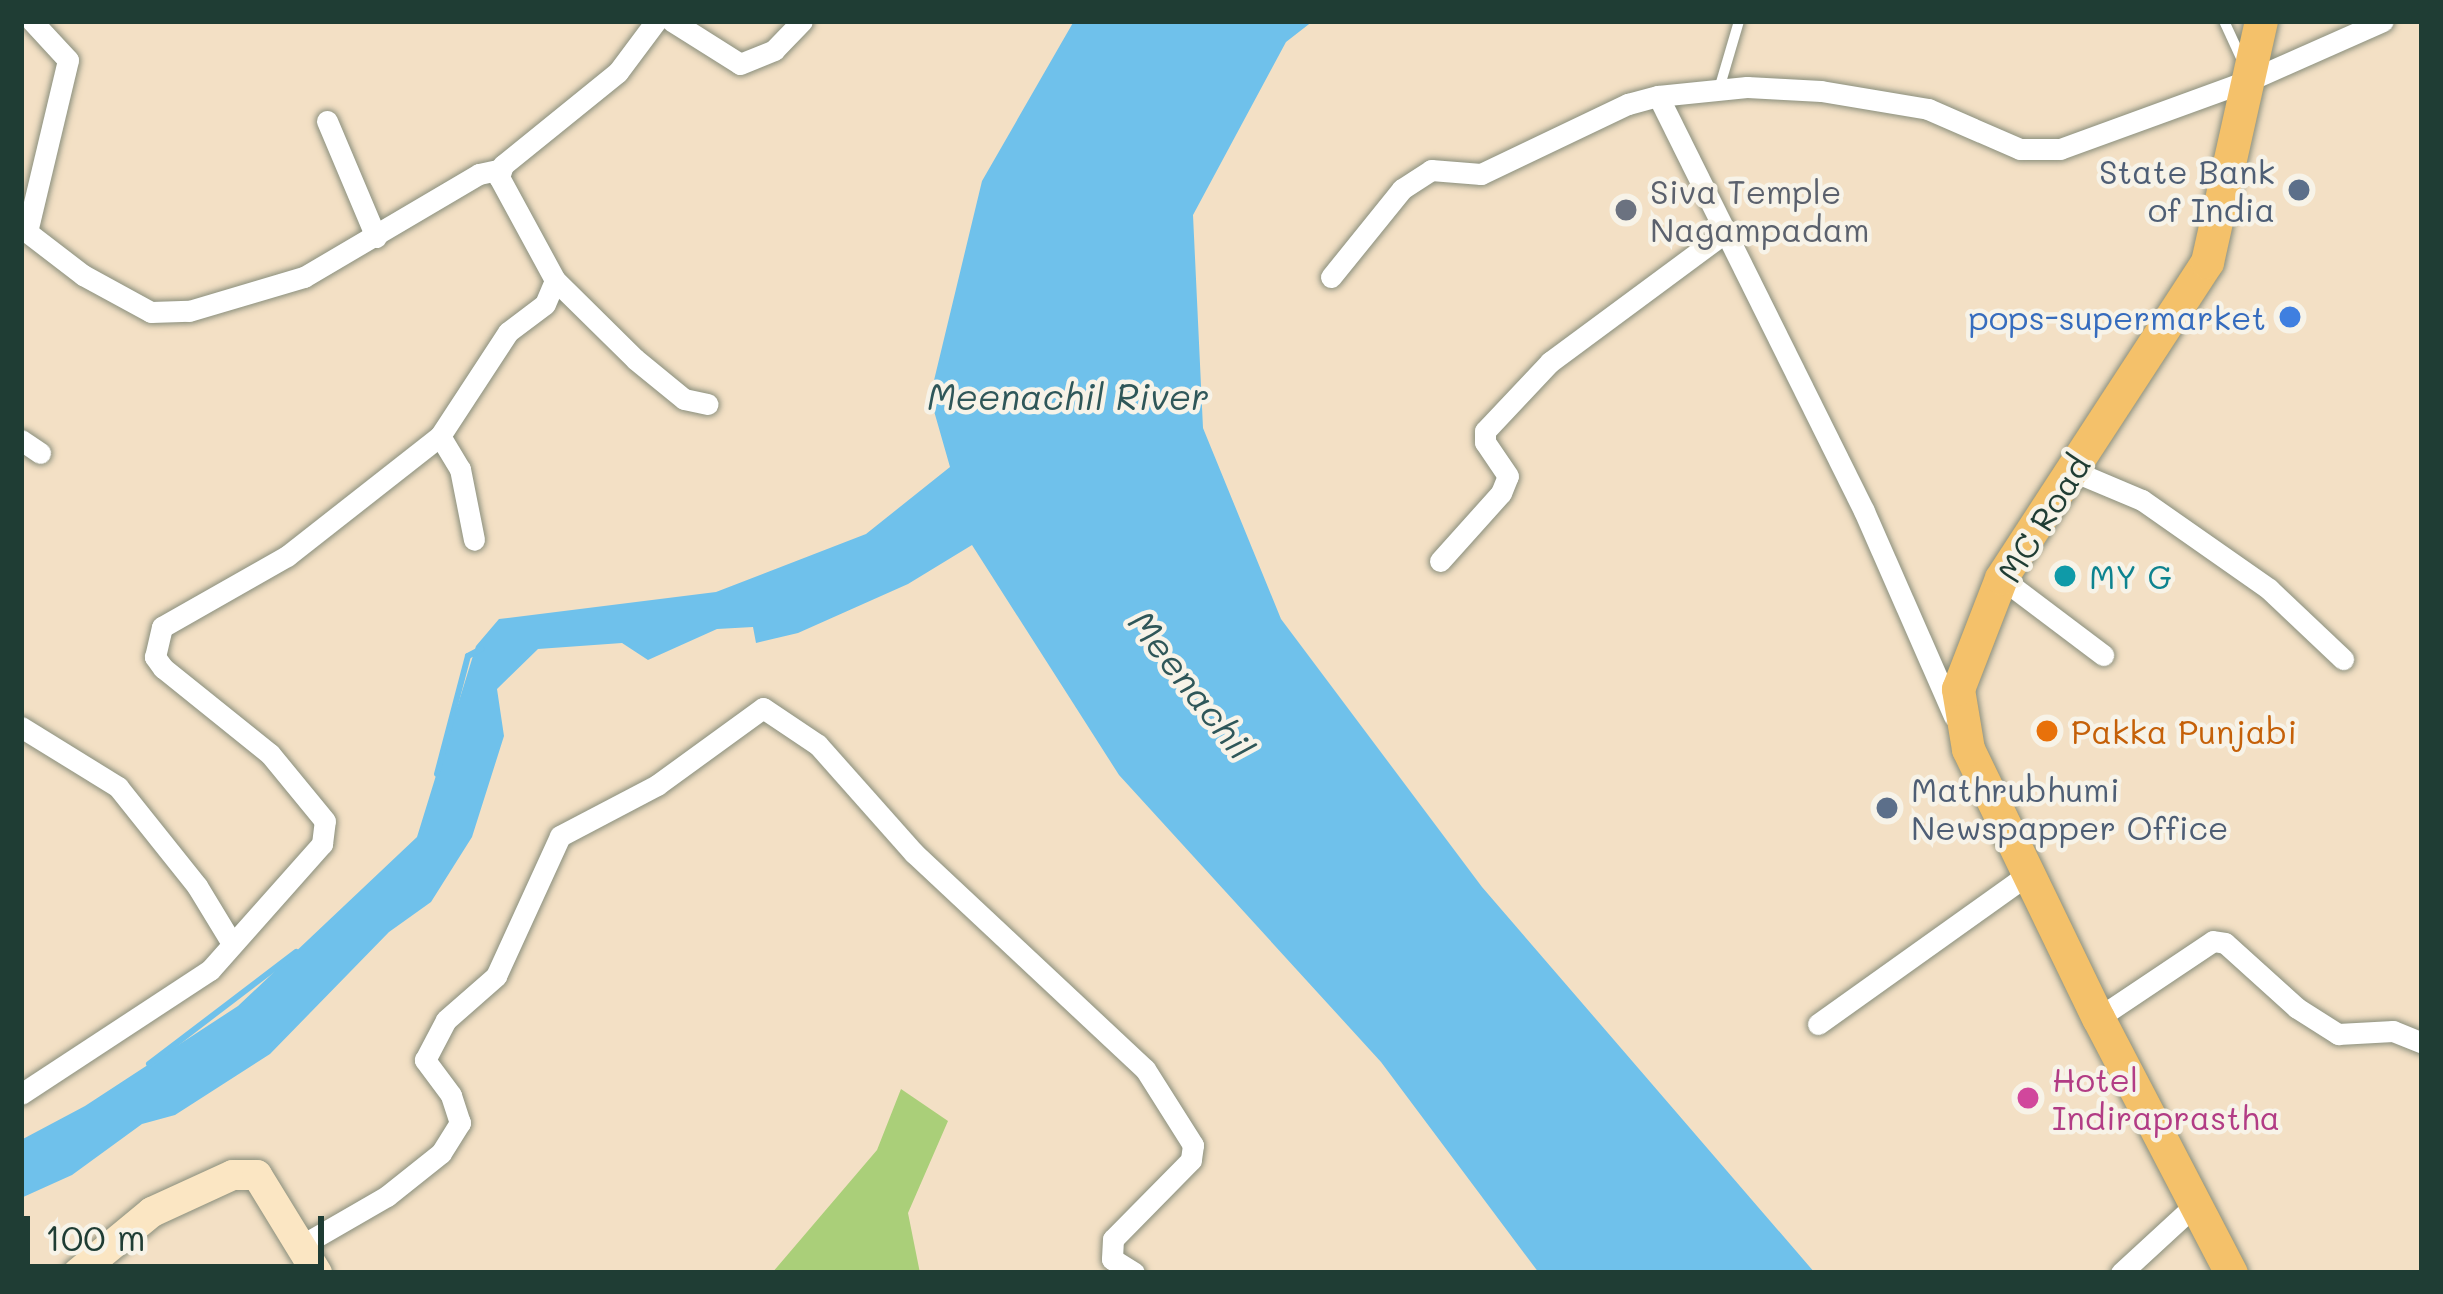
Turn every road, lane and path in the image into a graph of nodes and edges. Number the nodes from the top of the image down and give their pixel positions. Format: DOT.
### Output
graph roads {
  1 [pos="32,21"];
  2 [pos="656,21"];
  3 [pos="672,21"];
  4 [pos="802,21"];
  5 [pos="1739,21"];
  6 [pos="2224,21"];
  7 [pos="2261,21"];
  8 [pos="2383,21"];
  9 [pos="2250,80"];
  10 [pos="1718,89"];
  11 [pos="1658,96"];
  12 [pos="327,122"];
  13 [pos="498,170"];
  14 [pos="24,230"];
  15 [pos="1727,230"];
  16 [pos="376,237"];
  17 [pos="1331,277"];
  18 [pos="555,280"];
  19 [pos="706,404"];
  20 [pos="440,436"];
  21 [pos="2073,471"];
  22 [pos="474,540"];
  23 [pos="1439,561"];
  24 [pos="2001,578"];
  25 [pos="2103,655"];
  26 [pos="2343,659"];
  27 [pos="21,728"];
  28 [pos="1968,749"];
  29 [pos="2028,874"];
  30 [pos="231,942"];
  31 [pos="2098,1018"];
  32 [pos="1818,1024"];
  33 [pos="2422,1043"];
  34 [pos="21,1094"];
  35 [pos="2195,1205"];
  36 [pos="307,1260"];
  37 [pos="78,1273"];
  38 [pos="1134,1273"];
  39 [pos="2121,1273"];
  40 [pos="2231,1273"];
  1 -- 14 [label="street"];
  2 -- 13 [label="street"];
  3 -- 4 [label="street"];
  5 -- 10 [label="lane"];
  6 -- 9 [label="lane"];
  7 -- 9 [label="main road, MC Road"];
  8 -- 9 [label="street"];
  9 -- 10 [label="street"];
  9 -- 21 [label="main road, MC Road"];
  10 -- 11 [label="street"];
  11 -- 15 [label="street"];
  11 -- 17 [label="street"];
  12 -- 16 [label="street"];
  13 -- 16 [label="street"];
  13 -- 18 [label="street"];
  14 -- 16 [label="street"];
  15 -- 23 [label="street"];
  15 -- 28 [label="street"];
  18 -- 19 [label="street"];
  18 -- 20 [label="street"];
  20 -- 22 [label="street"];
  20 -- 30 [label="street"];
  21 -- 24 [label="main road, MC Road"];
  21 -- 26 [label="street"];
  24 -- 25 [label="street"];
  24 -- 28 [label="main road, MC Road"];
  27 -- 30 [label="street"];
  28 -- 29 [label="main road, MC Road"];
  29 -- 31 [label="main road, MC Road"];
  29 -- 32 [label="street"];
  30 -- 34 [label="street"];
  31 -- 33 [label="street"];
  31 -- 35 [label="main road, MC Road"];
  35 -- 39 [label="street"];
  35 -- 40 [label="main road, MC Road"];
  36 -- 37 [label="main road"];
  36 -- 38 [label="street"];
}
